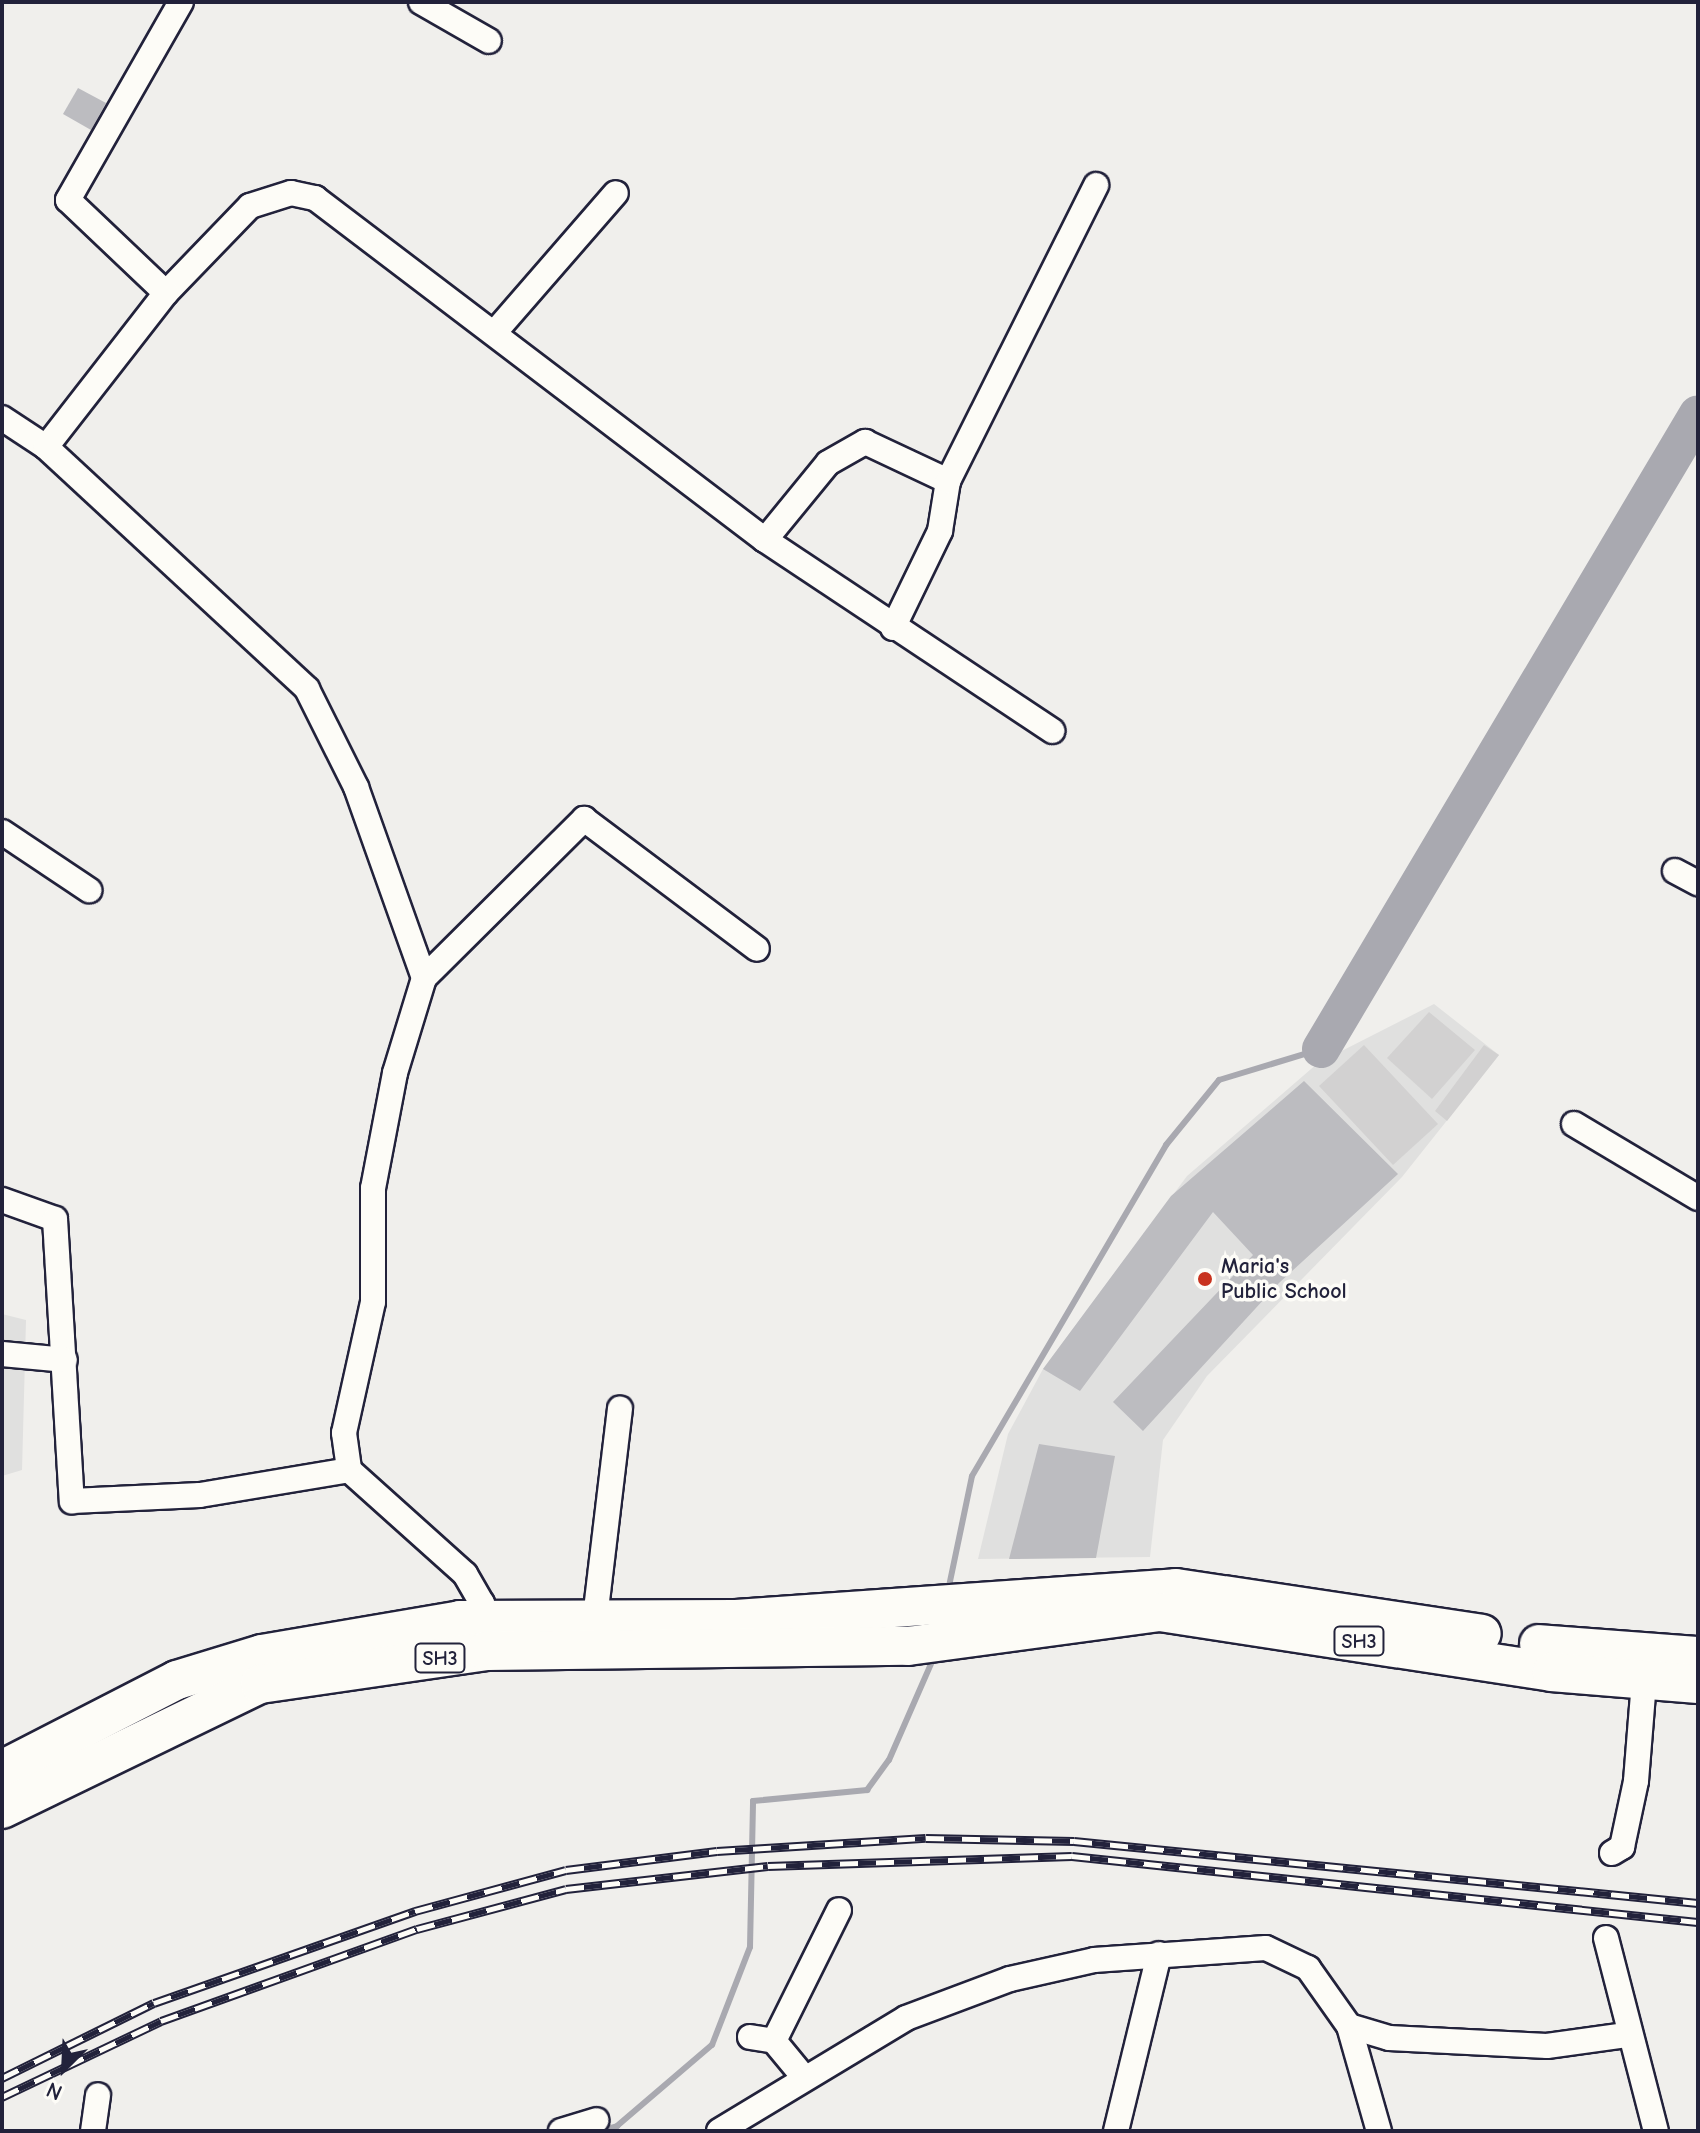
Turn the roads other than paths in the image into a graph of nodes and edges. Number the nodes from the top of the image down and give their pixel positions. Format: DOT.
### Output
graph roads {
  1 [pos="181,2"];
  2 [pos="421,2"];
  3 [pos="489,41"];
  4 [pos="1096,185"];
  5 [pos="616,193"];
  6 [pos="166,293"];
  7 [pos="495,332"];
  8 [pos="2,418"];
  9 [pos="46,447"];
  10 [pos="948,481"];
  11 [pos="765,540"];
  12 [pos="893,628"];
  13 [pos="1052,731"];
  14 [pos="2,832"];
  15 [pos="1675,871"];
  16 [pos="1698,883"];
  17 [pos="89,890"];
  18 [pos="757,949"];
  19 [pos="424,978"];
  20 [pos="1574,1124"];
  21 [pos="1698,1198"];
  22 [pos="2,1200"];
  23 [pos="2,1354"];
  24 [pos="65,1360"];
  25 [pos="620,1408"];
  26 [pos="349,1470"];
  27 [pos="1022,1614"];
  28 [pos="595,1618"];
  29 [pos="486,1635"];
  30 [pos="1698,1656"];
  31 [pos="1644,1681"];
  32 [pos="1698,1684"];
  33 [pos="2,1770"];
  34 [pos="2,1809"];
  35 [pos="1612,1853"];
  36 [pos="839,1910"];
  37 [pos="1606,1938"];
  38 [pos="1159,1954"];
  39 [pos="1349,2026"];
  40 [pos="1626,2035"];
  41 [pos="802,2075"];
  42 [pos="98,2095"];
  43 [pos="596,2120"];
  44 [pos="93,2131"];
  45 [pos="561,2131"];
  46 [pos="719,2131"];
  47 [pos="1116,2131"];
  48 [pos="1379,2131"];
  49 [pos="1656,2131"];
  1 -- 6 [label="street"];
  2 -- 3 [label="street"];
  4 -- 10 [label="street"];
  5 -- 7 [label="street"];
  6 -- 7 [label="street"];
  6 -- 9 [label="street"];
  7 -- 11 [label="street"];
  8 -- 9 [label="street"];
  9 -- 19 [label="street"];
  10 -- 11 [label="street"];
  10 -- 12 [label="street"];
  11 -- 12 [label="street"];
  12 -- 13 [label="street"];
  14 -- 17 [label="street"];
  15 -- 16 [label="street"];
  18 -- 19 [label="street"];
  19 -- 26 [label="street"];
  20 -- 21 [label="street"];
  22 -- 24 [label="street"];
  23 -- 24 [label="street"];
  24 -- 26 [label="street"];
  25 -- 28 [label="street"];
  26 -- 29 [label="street"];
  27 -- 28 [label="main road, SH3"];
  27 -- 29 [label="main road, SH3"];
  27 -- 30 [label="main road, SH3"];
  27 -- 31 [label="main road, SH3"];
  28 -- 29 [label="main road, SH3"];
  29 -- 33 [label="main road, SH3"];
  29 -- 34 [label="main road, SH3"];
  31 -- 32 [label="main road, SH3"];
  31 -- 35 [label="street"];
  36 -- 41 [label="street"];
  37 -- 40 [label="street"];
  38 -- 39 [label="street"];
  38 -- 41 [label="street"];
  38 -- 47 [label="street"];
  39 -- 40 [label="street"];
  39 -- 48 [label="street"];
  40 -- 49 [label="street"];
  41 -- 46 [label="street"];
  42 -- 44 [label="street"];
  43 -- 45 [label="street"];
}
